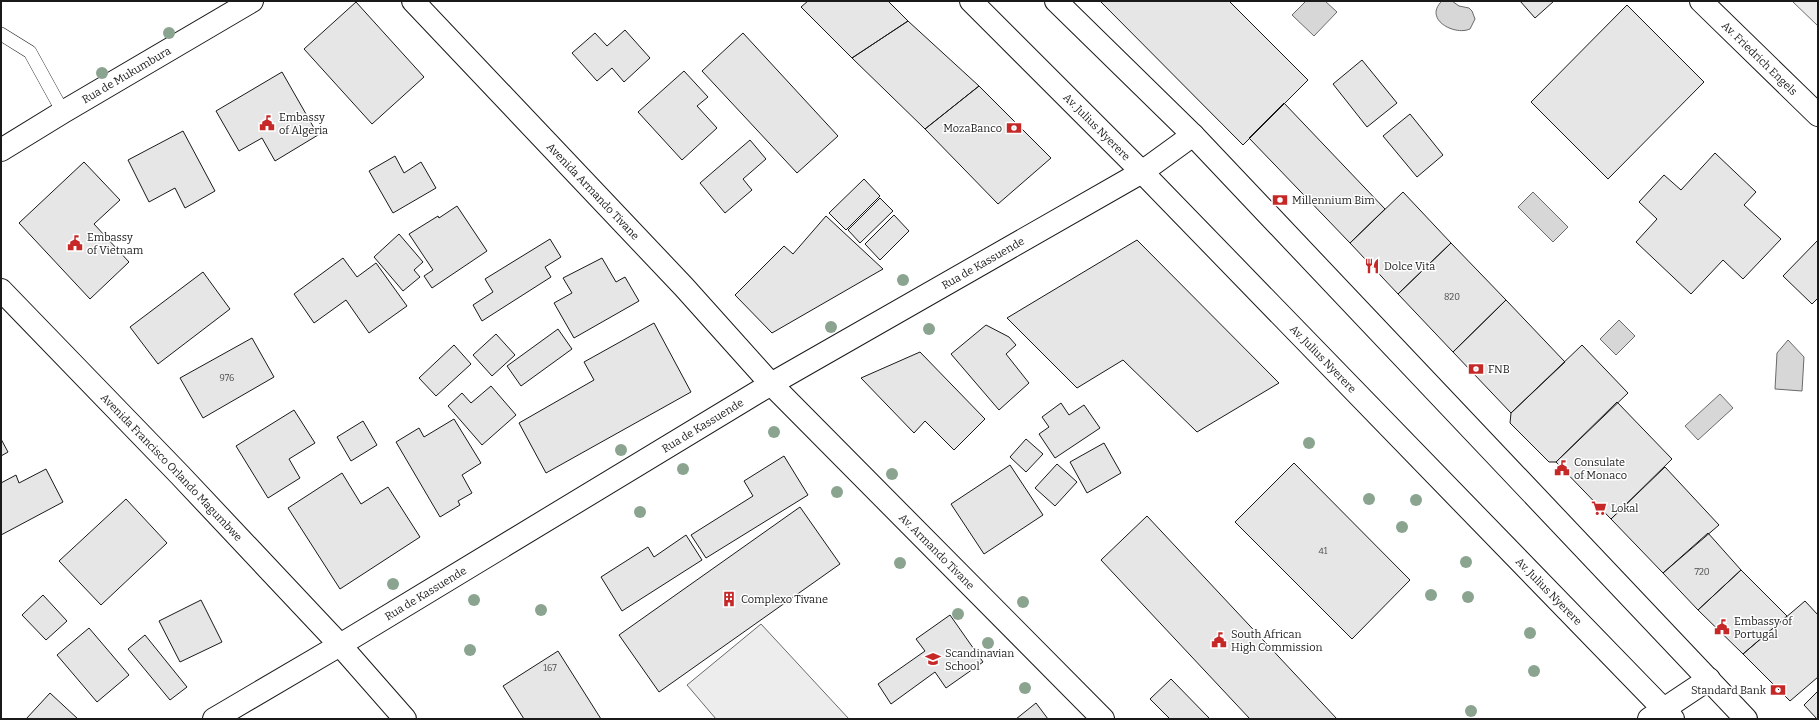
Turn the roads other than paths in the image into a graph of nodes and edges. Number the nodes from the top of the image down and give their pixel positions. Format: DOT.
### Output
graph roads {
  1 [pos="252,1"];
  2 [pos="413,1"];
  3 [pos="971,1"];
  4 [pos="1056,1"];
  5 [pos="1701,1"];
  6 [pos="1,34"];
  7 [pos="63,112"];
  8 [pos="1818,115"];
  9 [pos="1193,135"];
  10 [pos="1,150"];
  11 [pos="1142,172"];
  12 [pos="1,290"];
  13 [pos="771,384"];
  14 [pos="340,645"];
  15 [pos="1709,680"];
  16 [pos="1662,716"];
  17 [pos="214,719"];
  18 [pos="405,719"];
  19 [pos="1103,719"];
  20 [pos="1746,719"];
  1 -- 7 [label="street, Rua de Mukumbura"];
  2 -- 13 [label="street, Avenida Armando Tivane"];
  3 -- 11 [label="street, Av. Julius Nyerere"];
  4 -- 9 [label="street"];
  5 -- 8 [label="street, Av. Friedrich Engels"];
  6 -- 7 [label="lane"];
  7 -- 10 [label="street, Rua de Mukumbura"];
  9 -- 11 [label="street, Rua de Kassuende"];
  9 -- 15 [label="street"];
  11 -- 13 [label="street, Rua de Kassuende"];
  11 -- 16 [label="street, Av. Julius Nyerere"];
  12 -- 14 [label="street, Avenida Francisco Orlando Magumbwe"];
  13 -- 14 [label="street, Rua de Kassuende"];
  13 -- 19 [label="street, Av. Armando Tivane"];
  14 -- 17 [label="street, Rua de Kassuende"];
  14 -- 18 [label="street, Avenida Francisco Orlando Magumbwe"];
  15 -- 16 [label="street"];
  15 -- 20 [label="street"];
}
